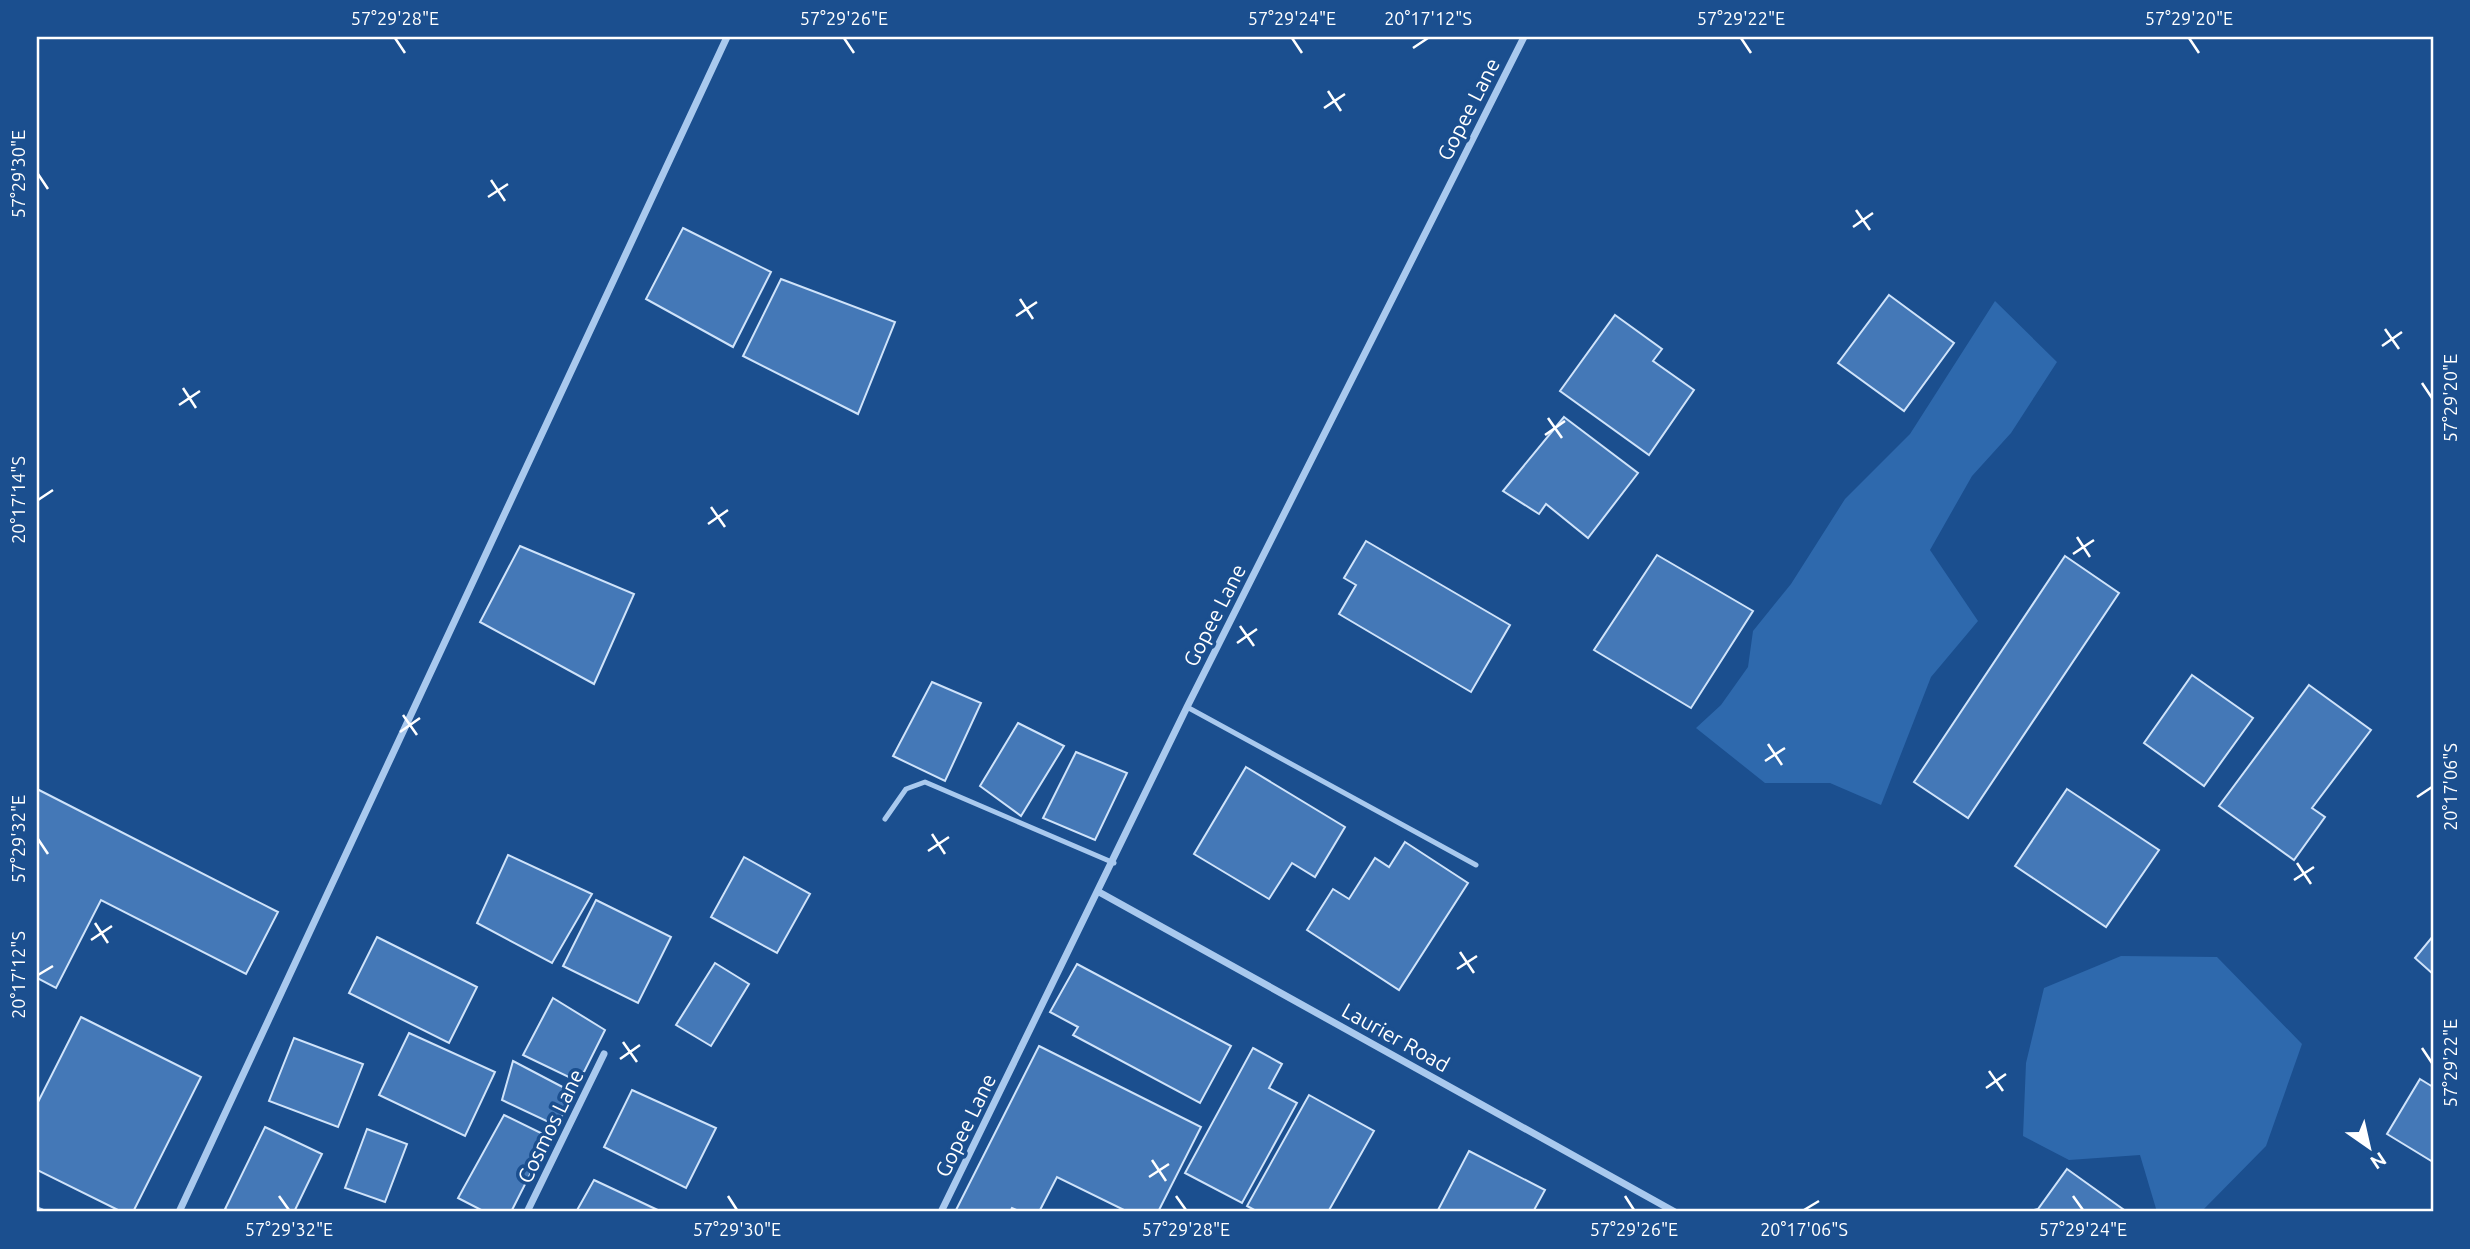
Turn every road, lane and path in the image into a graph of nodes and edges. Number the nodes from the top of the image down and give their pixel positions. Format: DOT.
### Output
graph roads {
  1 [pos="727,37"];
  2 [pos="1524,37"];
  3 [pos="1187,707"];
  4 [pos="886,819"];
  5 [pos="1114,863"];
  6 [pos="1476,865"];
  7 [pos="1099,892"];
  8 [pos="604,1054"];
  9 [pos="37,1210"];
  10 [pos="43,1212"];
  11 [pos="178,1212"];
  12 [pos="527,1212"];
  13 [pos="941,1212"];
  14 [pos="1675,1212"];
  1 -- 11 [label="street"];
  2 -- 3 [label="street, Gopee Lane"];
  3 -- 5 [label="street, Gopee Lane"];
  3 -- 6 [label="lane"];
  4 -- 5 [label="lane"];
  5 -- 7 [label="street, Gopee Lane"];
  7 -- 13 [label="street, Gopee Lane"];
  7 -- 14 [label="street, Laurier Road"];
  8 -- 12 [label="street, Cosmos Lane"];
  9 -- 10 [label="street"];
}
